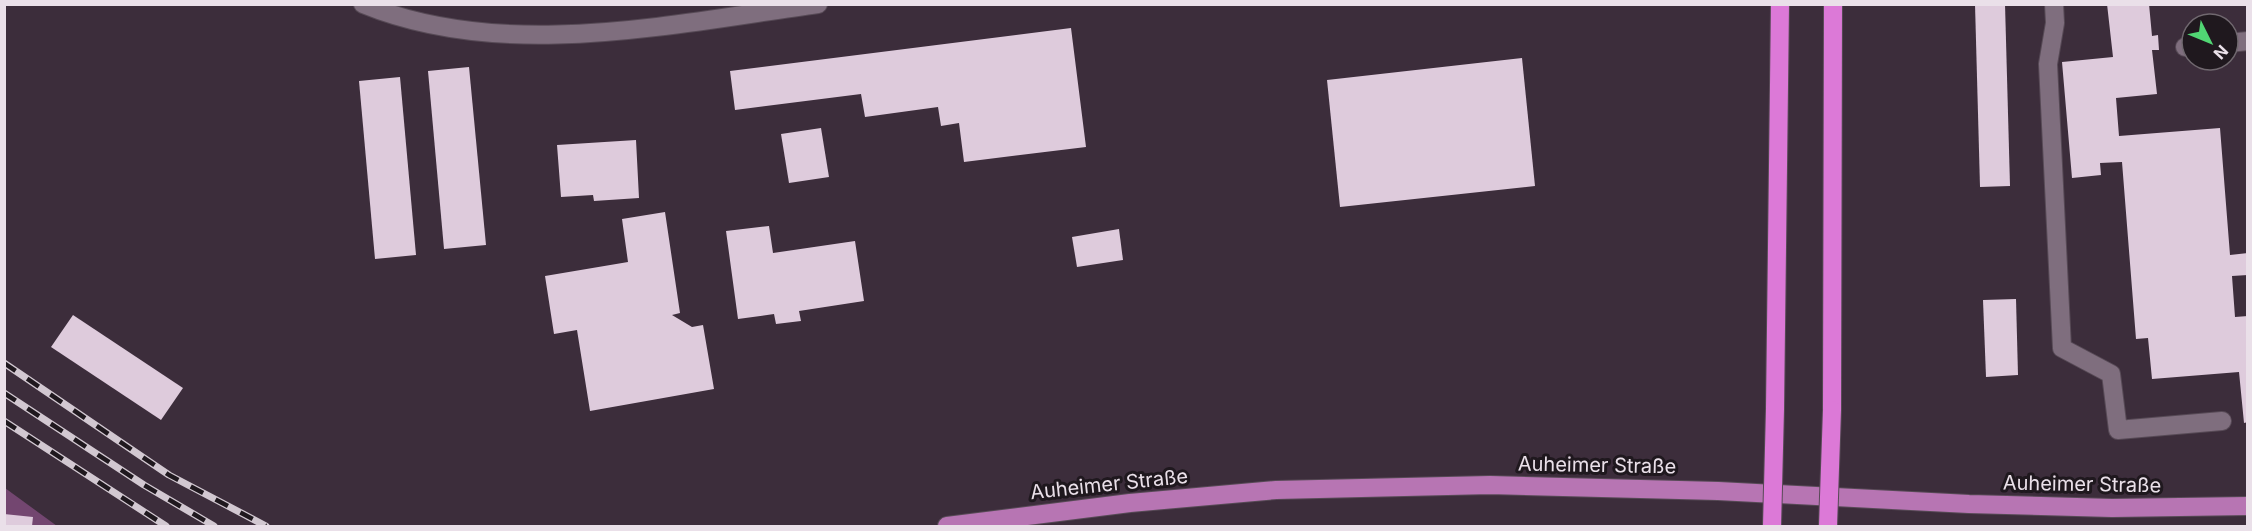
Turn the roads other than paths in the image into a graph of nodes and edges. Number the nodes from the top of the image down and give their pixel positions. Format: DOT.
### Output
graph roads {
  1 [pos="363,4"];
  2 [pos="818,4"];
  3 [pos="2054,4"];
  4 [pos="1780,8"];
  5 [pos="1833,8"];
  6 [pos="2222,421"];
  7 [pos="2247,506"];
  8 [pos="946,526"];
  9 [pos="1772,526"];
  10 [pos="1828,526"];
  1 -- 2 [label="street"];
  3 -- 6 [label="street"];
  4 -- 9 [label="highway, bridge"];
  5 -- 10 [label="highway, bridge"];
  7 -- 8 [label="main road, Auheimer Straße"];
}
